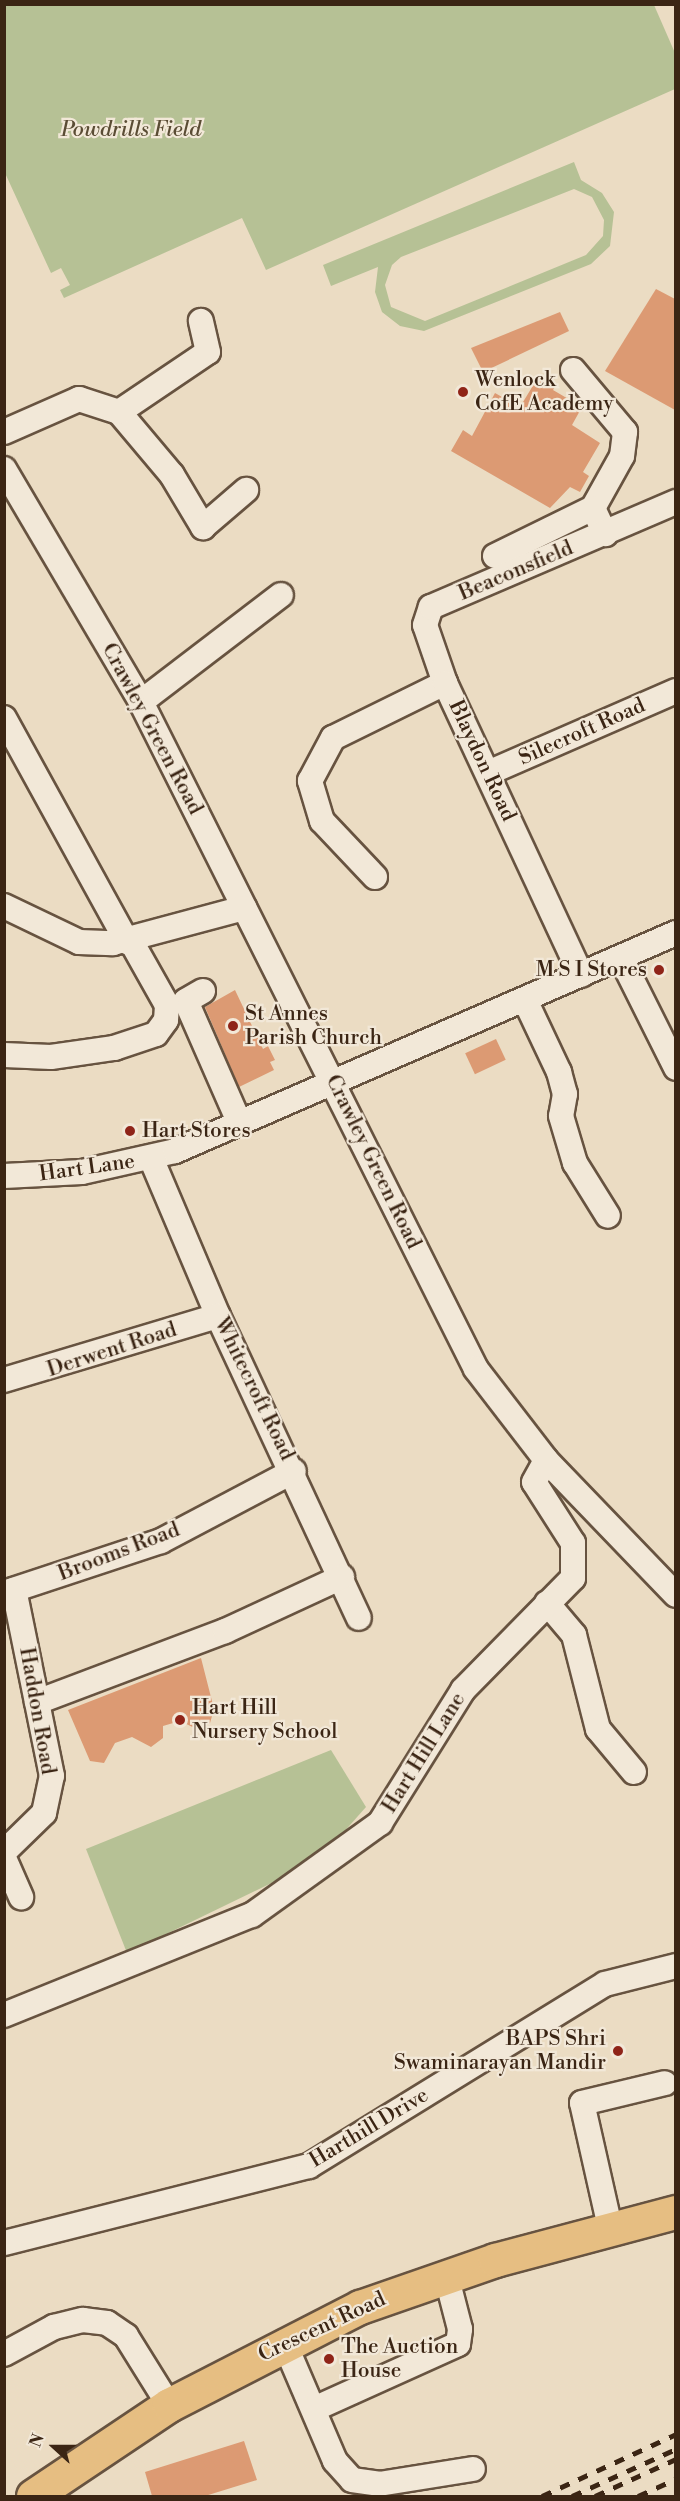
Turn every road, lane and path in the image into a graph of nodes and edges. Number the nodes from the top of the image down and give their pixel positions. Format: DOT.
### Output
graph roads {
  1 [pos="201,321"];
  2 [pos="573,370"];
  3 [pos="119,412"];
  4 [pos="4,432"];
  5 [pos="4,469"];
  6 [pos="246,490"];
  7 [pos="675,502"];
  8 [pos="593,508"];
  9 [pos="604,534"];
  10 [pos="495,555"];
  11 [pos="281,595"];
  12 [pos="445,683"];
  13 [pos="675,691"];
  14 [pos="141,702"];
  15 [pos="4,718"];
  16 [pos="488,773"];
  17 [pos="375,877"];
  18 [pos="4,906"];
  19 [pos="244,908"];
  20 [pos="675,933"];
  21 [pos="129,941"];
  22 [pos="621,958"];
  23 [pos="581,975"];
  24 [pos="204,991"];
  25 [pos="525,1000"];
  26 [pos="4,1055"];
  27 [pos="675,1068"];
  28 [pos="334,1082"];
  29 [pos="240,1124"];
  30 [pos="151,1158"];
  31 [pos="4,1176"];
  32 [pos="608,1216"];
  33 [pos="218,1316"];
  34 [pos="4,1380"];
  35 [pos="546,1460"];
  36 [pos="294,1471"];
  37 [pos="342,1578"];
  38 [pos="9,1592"];
  39 [pos="675,1595"];
  40 [pos="547,1603"];
  41 [pos="358,1618"];
  42 [pos="37,1702"];
  43 [pos="634,1772"];
  44 [pos="4,1852"];
  45 [pos="4,1858"];
  46 [pos="21,1897"];
  47 [pos="675,1966"];
  48 [pos="4,2015"];
  49 [pos="665,2083"];
  50 [pos="675,2212"];
  51 [pos="610,2227"];
  52 [pos="4,2243"];
  53 [pos="446,2275"];
  54 [pos="285,2342"];
  55 [pos="4,2354"];
  56 [pos="169,2405"];
  57 [pos="314,2409"];
  58 [pos="473,2469"];
  59 [pos="33,2496"];
  1 -- 3 [label="street"];
  2 -- 8 [label="street"];
  3 -- 4 [label="street"];
  3 -- 6 [label="street"];
  5 -- 14 [label="street, Crawley Green Road"];
  7 -- 9 [label="street, Beaconsfield"];
  8 -- 9 [label="street"];
  8 -- 10 [label="street"];
  9 -- 12 [label="street, Beaconsfield"];
  11 -- 14 [label="street"];
  12 -- 16 [label="street, Blaydon Road"];
  12 -- 17 [label="street, Blaydon Road"];
  13 -- 16 [label="street, Silecroft Road"];
  14 -- 19 [label="street, Crawley Green Road"];
  15 -- 21 [label="street"];
  16 -- 23 [label="street, Blaydon Road"];
  18 -- 21 [label="street"];
  19 -- 21 [label="street"];
  19 -- 28 [label="street, Crawley Green Road"];
  20 -- 22 [label="street, Hart Lane"];
  21 -- 26 [label="street"];
  22 -- 23 [label="street, Hart Lane"];
  22 -- 27 [label="street"];
  23 -- 25 [label="street, Hart Lane"];
  24 -- 29 [label="street"];
  25 -- 28 [label="street, Hart Lane"];
  25 -- 32 [label="street"];
  28 -- 29 [label="street, Hart Lane"];
  28 -- 35 [label="street, Crawley Green Road"];
  29 -- 30 [label="street, Hart Lane"];
  30 -- 31 [label="street, Hart Lane"];
  30 -- 33 [label="street, Whitecroft Road"];
  33 -- 34 [label="street, Derwent Road"];
  33 -- 36 [label="street, Whitecroft Road"];
  35 -- 39 [label="street, Crawley Green Road"];
  35 -- 40 [label="street, Hart Hill Lane"];
  36 -- 37 [label="street, Whitecroft Road"];
  36 -- 38 [label="street, Brooms Road"];
  37 -- 41 [label="street, Whitecroft Road"];
  37 -- 42 [label="street"];
  38 -- 42 [label="street, Haddon Road"];
  40 -- 43 [label="street"];
  40 -- 48 [label="street, Hart Hill Lane"];
  42 -- 44 [label="street, Haddon Road"];
  45 -- 46 [label="street"];
  47 -- 52 [label="street, Harthill Drive"];
  49 -- 51 [label="street"];
  50 -- 51 [label="highway, Crescent Road"];
  51 -- 53 [label="highway, Crescent Road"];
  53 -- 54 [label="highway, Crescent Road"];
  53 -- 57 [label="street"];
  54 -- 56 [label="highway, Crescent Road"];
  54 -- 57 [label="street"];
  55 -- 56 [label="street"];
  56 -- 59 [label="highway, Crescent Road"];
  57 -- 58 [label="street"];
}
